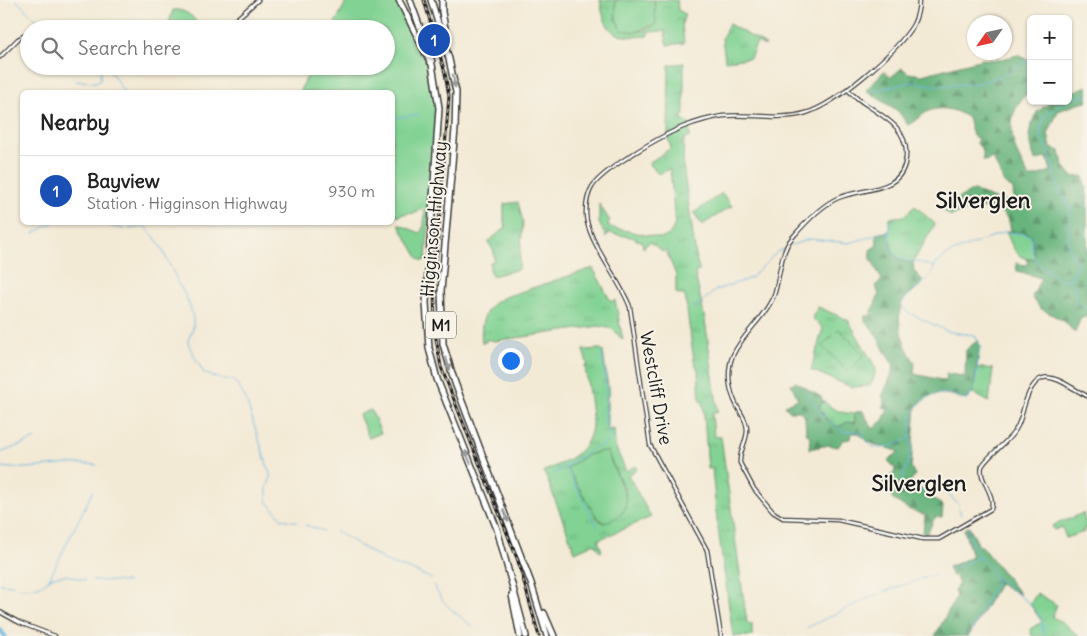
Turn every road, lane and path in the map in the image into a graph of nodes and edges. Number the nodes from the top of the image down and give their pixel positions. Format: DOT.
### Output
graph roads {
  1 [pos="258,0"];
  2 [pos="399,0"];
  3 [pos="410,0"];
  4 [pos="431,0"];
  5 [pos="442,0"];
  6 [pos="919,0"];
  7 [pos="235,20"];
  8 [pos="20,40"];
  9 [pos="0,56"];
  10 [pos="449,59"];
  11 [pos="433,66"];
  12 [pos="847,89"];
  13 [pos="1087,396"];
  14 [pos="506,561"];
  15 [pos="531,583"];
  16 [pos="0,612"];
  17 [pos="54,636"];
  18 [pos="520,636"];
  19 [pos="526,636"];
  20 [pos="547,636"];
  21 [pos="554,636"];
  22 [pos="721,636"];
  1 -- 7 [label="street"];
  2 -- 11 [label="highway"];
  3 -- 11 [label="highway, Higginson Highway / M1"];
  4 -- 10 [label="highway, Higginson Highway / M1"];
  5 -- 10 [label="highway"];
  6 -- 12 [label="street"];
  8 -- 9 [label="street"];
  10 -- 15 [label="highway, Higginson Highway / M1, one-way"];
  14 -- 11 [label="highway, Higginson Highway / M1, one-way"];
  12 -- 13 [label="street"];
  12 -- 22 [label="street, Westcliff Drive"];
  14 -- 18 [label="highway"];
  14 -- 19 [label="highway, Higginson Highway / M1"];
  15 -- 20 [label="highway, Higginson Highway / M1"];
  15 -- 21 [label="highway"];
  16 -- 17 [label="street"];
}
